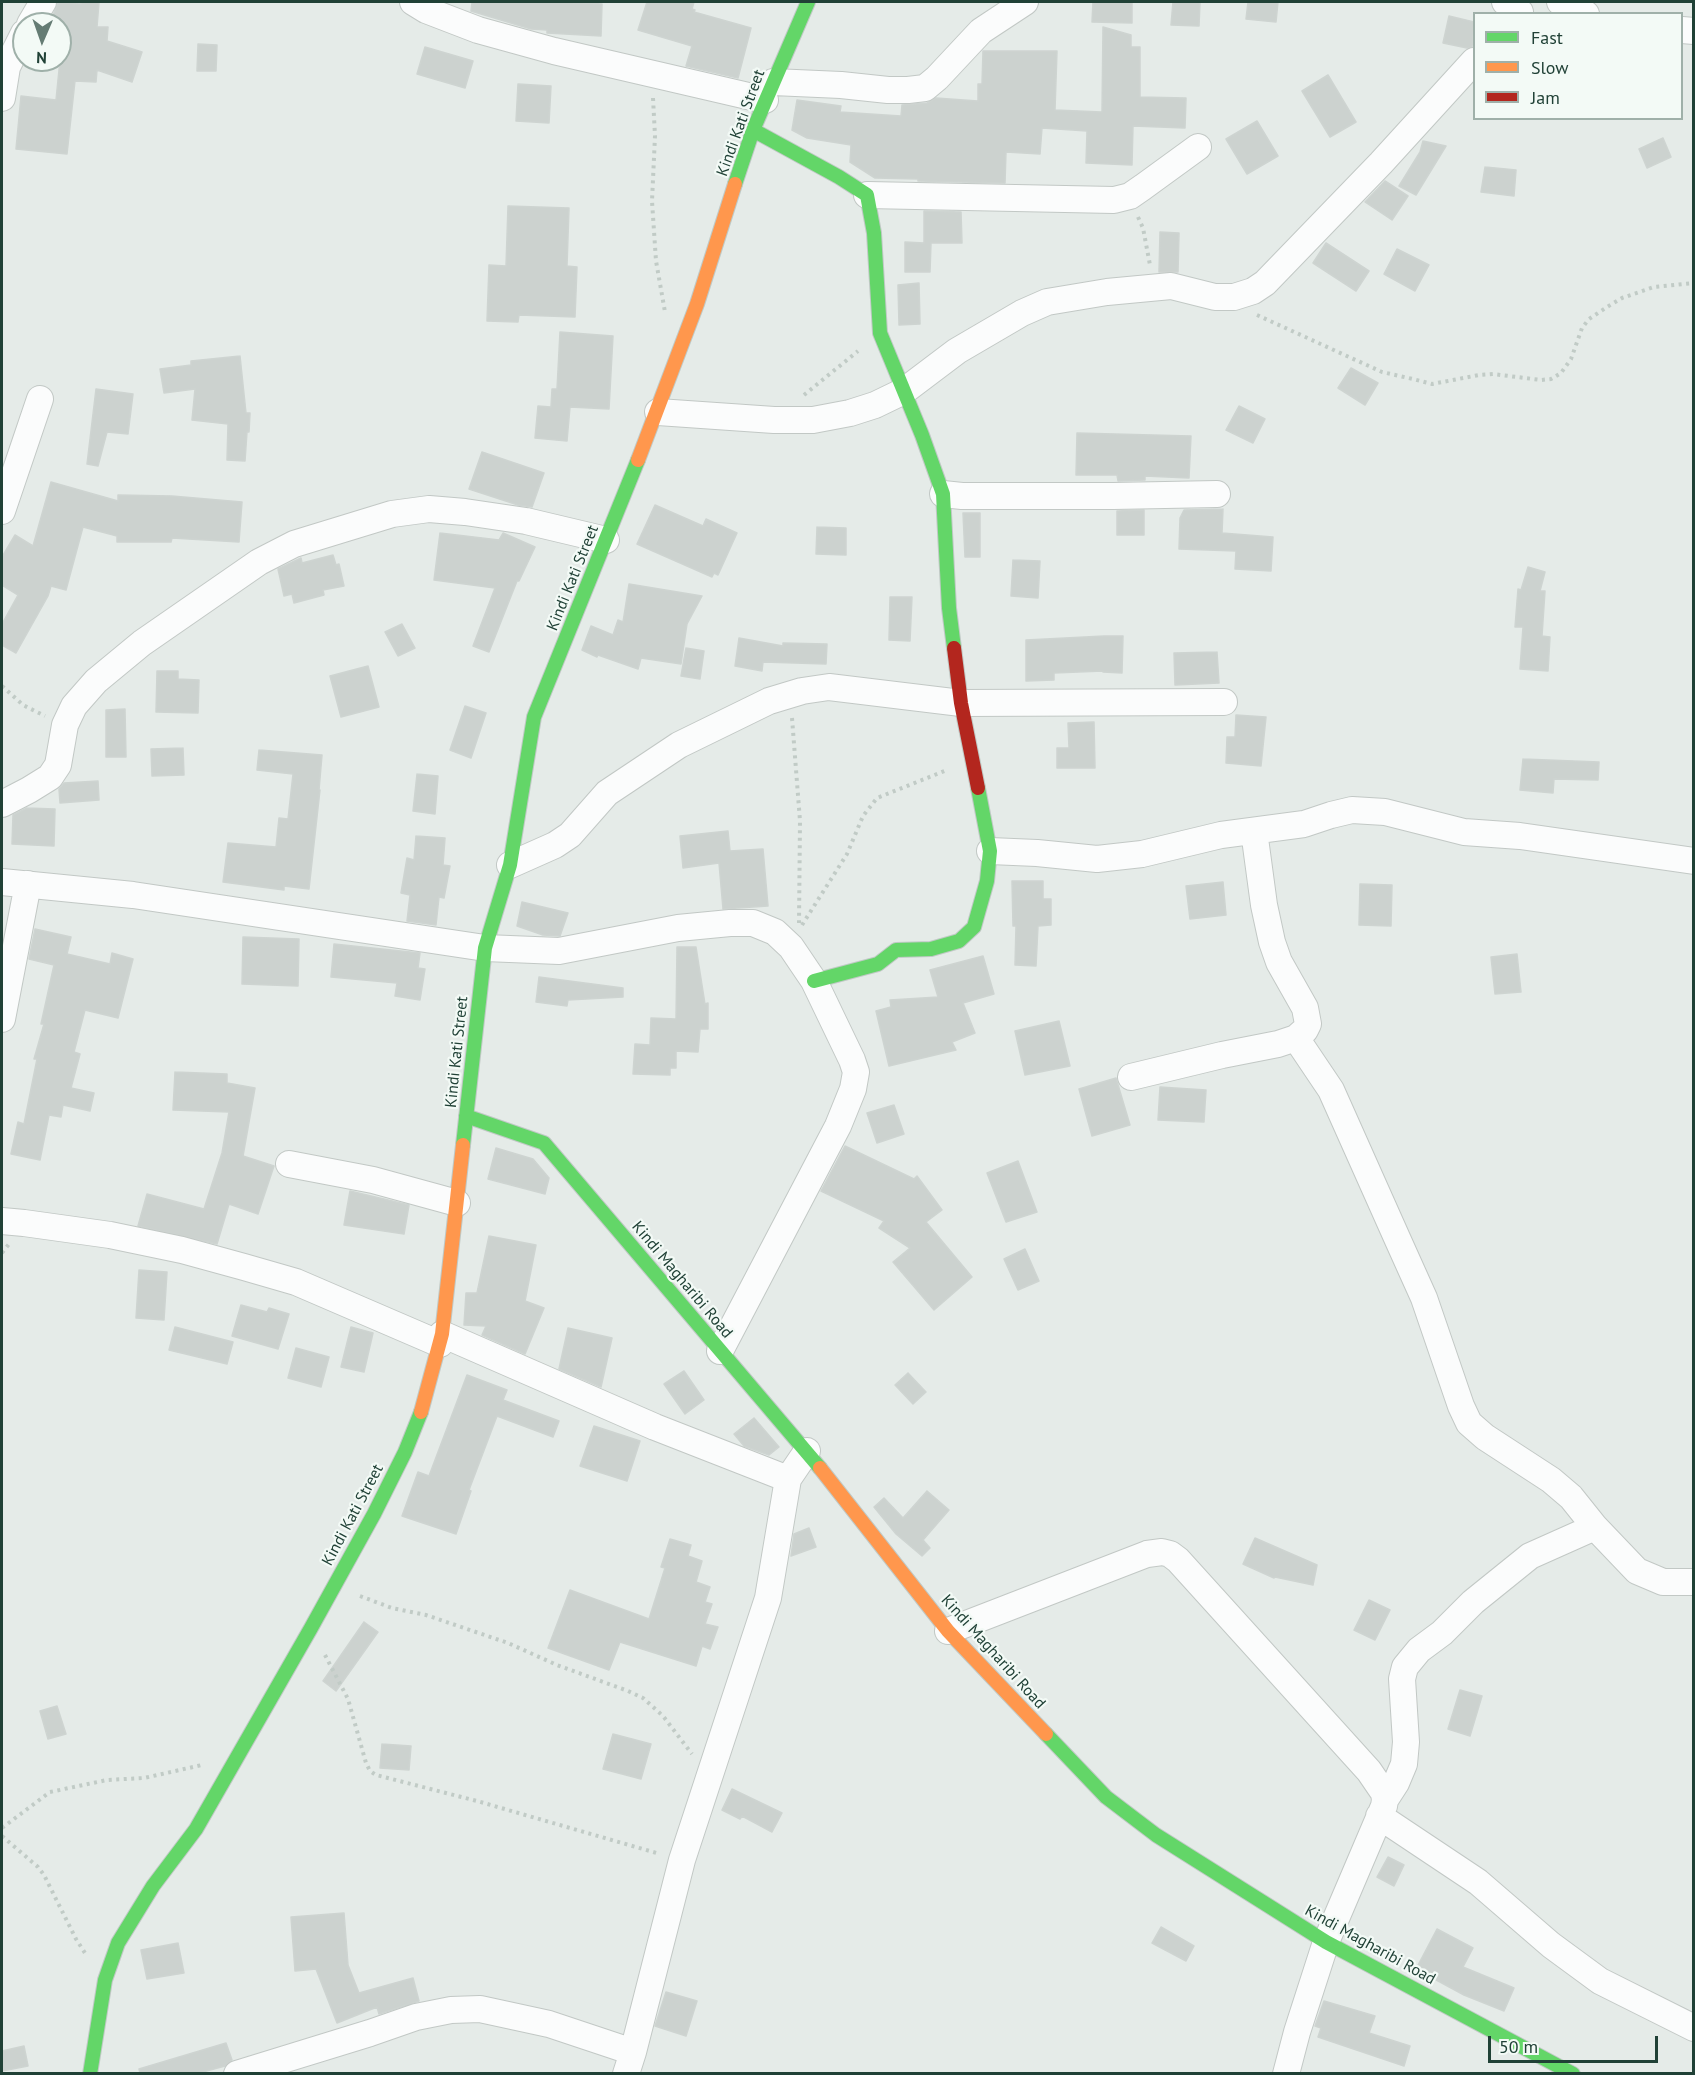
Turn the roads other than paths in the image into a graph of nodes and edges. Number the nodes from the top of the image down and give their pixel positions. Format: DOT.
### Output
graph roads {
  1 [pos="413,2"];
  2 [pos="808,2"];
  3 [pos="1025,2"];
  4 [pos="1560,2"];
  5 [pos="1582,12"];
  6 [pos="12,57"];
  7 [pos="1473,63"];
  8 [pos="769,91"];
  9 [pos="2,98"];
  10 [pos="753,130"];
  11 [pos="1198,147"];
  12 [pos="867,195"];
  13 [pos="904,391"];
  14 [pos="40,399"];
  15 [pos="658,412"];
  16 [pos="943,494"];
  17 [pos="1216,495"];
  18 [pos="2,511"];
  19 [pos="606,540"];
  20 [pos="1224,702"];
  21 [pos="960,703"];
  22 [pos="2,804"];
  23 [pos="1254,831"];
  24 [pos="990,851"];
  25 [pos="1694,861"];
  26 [pos="510,865"];
  27 [pos="2,882"];
  28 [pos="28,884"];
  29 [pos="485,948"];
  30 [pos="814,981"];
  31 [pos="2,1019"];
  32 [pos="1296,1038"];
  33 [pos="1131,1077"];
  34 [pos="466,1116"];
  35 [pos="289,1164"];
  36 [pos="457,1203"];
  37 [pos="2,1221"];
  38 [pos="441,1339"];
  39 [pos="720,1351"];
  40 [pos="807,1451"];
  41 [pos="788,1479"];
  42 [pos="1595,1527"];
  43 [pos="1694,1582"];
  44 [pos="948,1631"];
  45 [pos="1382,1808"];
  46 [pos="1326,1942"];
  47 [pos="1694,2028"];
  48 [pos="630,2063"];
  49 [pos="90,2073"];
  50 [pos="237,2073"];
  51 [pos="1286,2073"];
  52 [pos="1573,2073"];
  1 -- 8 [label="street"];
  2 -- 8 [label="street, Kindi Kati Street"];
  3 -- 8 [label="street"];
  4 -- 5 [label="street"];
  6 -- 9 [label="street"];
  7 -- 13 [label="street"];
  8 -- 10 [label="street, Kindi Kati Street"];
  10 -- 12 [label="street"];
  10 -- 15 [label="street, Kindi Kati Street"];
  11 -- 12 [label="street"];
  12 -- 13 [label="street"];
  13 -- 15 [label="street"];
  13 -- 16 [label="street"];
  14 -- 18 [label="street"];
  15 -- 19 [label="street, Kindi Kati Street"];
  16 -- 17 [label="street"];
  16 -- 21 [label="street"];
  19 -- 22 [label="street"];
  19 -- 26 [label="street, Kindi Kati Street"];
  20 -- 21 [label="street"];
  21 -- 24 [label="street"];
  21 -- 26 [label="street"];
  23 -- 24 [label="street"];
  23 -- 25 [label="street"];
  23 -- 32 [label="street"];
  24 -- 30 [label="street"];
  26 -- 29 [label="street, Kindi Kati Street"];
  27 -- 28 [label="street"];
  28 -- 29 [label="street"];
  28 -- 31 [label="street"];
  29 -- 30 [label="street"];
  29 -- 34 [label="street, Kindi Kati Street"];
  30 -- 39 [label="street"];
  32 -- 33 [label="street"];
  32 -- 42 [label="street"];
  34 -- 36 [label="street, Kindi Kati Street"];
  34 -- 39 [label="street, Kindi Magharibi Road"];
  35 -- 36 [label="street"];
  36 -- 38 [label="street, Kindi Kati Street"];
  37 -- 38 [label="street"];
  38 -- 41 [label="street"];
  38 -- 49 [label="street, Kindi Kati Street"];
  39 -- 40 [label="street, Kindi Magharibi Road"];
  40 -- 41 [label="street"];
  40 -- 44 [label="street, Kindi Magharibi Road"];
  41 -- 48 [label="street"];
  42 -- 43 [label="street"];
  42 -- 45 [label="street"];
  44 -- 45 [label="street"];
  44 -- 46 [label="street, Kindi Magharibi Road"];
  45 -- 46 [label="street"];
  45 -- 47 [label="street"];
  46 -- 51 [label="street"];
  46 -- 52 [label="street, Kindi Magharibi Road"];
  48 -- 50 [label="street"];
}
